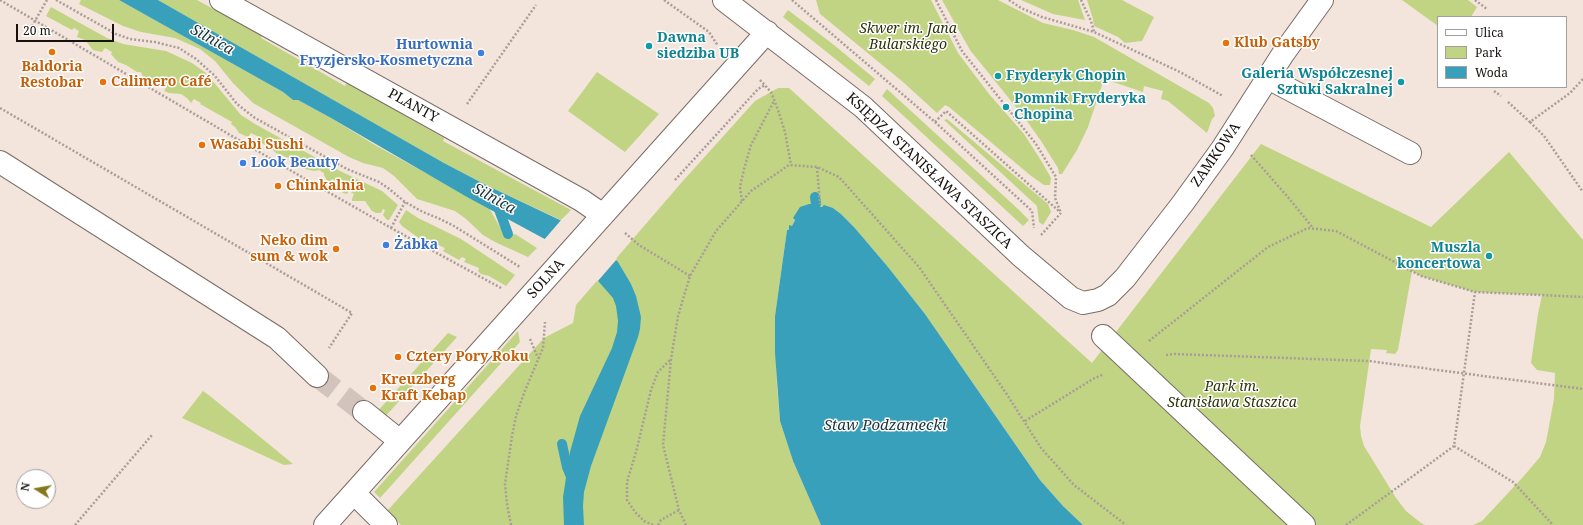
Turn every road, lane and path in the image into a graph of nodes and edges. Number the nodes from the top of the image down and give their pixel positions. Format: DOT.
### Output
graph roads {
  1 [pos="0,0"];
  2 [pos="47,0"];
  3 [pos="56,0"];
  4 [pos="221,0"];
  5 [pos="664,0"];
  6 [pos="724,0"];
  7 [pos="792,0"];
  8 [pos="936,0"];
  9 [pos="1009,0"];
  10 [pos="1081,0"];
  11 [pos="1322,0"];
  12 [pos="1474,0"];
  13 [pos="536,5"];
  14 [pos="1487,9"];
  15 [pos="36,20"];
  16 [pos="32,26"];
  17 [pos="767,32"];
  18 [pos="1094,32"];
  19 [pos="718,47"];
  20 [pos="1268,78"];
  21 [pos="1583,80"];
  22 [pos="765,84"];
  23 [pos="1494,91"];
  24 [pos="771,92"];
  25 [pos="1501,96"];
  26 [pos="774,101"];
  27 [pos="1508,102"];
  28 [pos="0,108"];
  29 [pos="1248,109"];
  30 [pos="935,122"];
  31 [pos="1530,122"];
  32 [pos="450,127"];
  33 [pos="1249,152"];
  34 [pos="1410,154"];
  35 [pos="0,162"];
  36 [pos="791,165"];
  37 [pos="817,167"];
  38 [pos="674,182"];
  39 [pos="1583,192"];
  40 [pos="742,201"];
  41 [pos="405,202"];
  42 [pos="820,204"];
  43 [pos="1061,213"];
  44 [pos="596,222"];
  45 [pos="391,228"];
  46 [pos="632,228"];
  47 [pos="1313,228"];
  48 [pos="622,238"];
  49 [pos="632,239"];
  50 [pos="524,273"];
  51 [pos="690,276"];
  52 [pos="507,291"];
  53 [pos="1475,292"];
  54 [pos="1583,297"];
  55 [pos="1098,300"];
  56 [pos="543,318"];
  57 [pos="528,332"];
  58 [pos="1103,336"];
  59 [pos="539,358"];
  60 [pos="671,359"];
  61 [pos="1131,362"];
  62 [pos="316,374"];
  63 [pos="1465,374"];
  64 [pos="1583,389"];
  65 [pos="364,412"];
  66 [pos="1024,421"];
  67 [pos="152,435"];
  68 [pos="400,441"];
  69 [pos="1454,446"];
  70 [pos="354,492"];
  71 [pos="679,510"];
  72 [pos="74,525"];
  73 [pos="325,525"];
  74 [pos="386,525"];
  75 [pos="511,525"];
  76 [pos="653,525"];
  77 [pos="658,525"];
  78 [pos="686,525"];
  79 [pos="1126,525"];
  80 [pos="1304,525"];
  81 [pos="1346,525"];
  82 [pos="1552,525"];
  1 -- 15 [label="path"];
  2 -- 15 [label="path"];
  3 -- 41 [label="path"];
  4 -- 32 [label="street, PLANTY"];
  5 -- 19 [label="path"];
  6 -- 17 [label="street, KSIĘDZA STANISŁAWA STASZICA"];
  7 -- 30 [label="path"];
  8 -- 43 [label="path"];
  9 -- 18 [label="path"];
  10 -- 18 [label="path"];
  11 -- 20 [label="street, ZAMKOWA"];
  12 -- 14 [label="path"];
  13 -- 32 [label="path"];
  15 -- 16 [label="path"];
  15 -- 45 [label="path"];
  17 -- 44 [label="street, SOLNA"];
  17 -- 55 [label="street, KSIĘDZA STANISŁAWA STASZICA"];
  18 -- 29 [label="path"];
  20 -- 29 [label="street, ZAMKOWA"];
  20 -- 34 [label="street"];
  21 -- 31 [label="path"];
  22 -- 38 [label="path"];
  23 -- 25 [label="path"];
  24 -- 26 [label="path"];
  26 -- 36 [label="path"];
  26 -- 40 [label="path"];
  27 -- 31 [label="path"];
  28 -- 62 [label="path"];
  29 -- 55 [label="street, ZAMKOWA"];
  30 -- 43 [label="path"];
  30 -- 43 [label="path"];
  31 -- 39 [label="path"];
  32 -- 44 [label="street, PLANTY"];
  33 -- 47 [label="path"];
  35 -- 62 [label="street"];
  36 -- 37 [label="path"];
  36 -- 40 [label="path"];
  37 -- 42 [label="path"];
  37 -- 66 [label="path"];
  40 -- 51 [label="path"];
  41 -- 45 [label="path"];
  41 -- 50 [label="path"];
  44 -- 68 [label="street, SOLNA"];
  45 -- 52 [label="path"];
  46 -- 48 [label="path"];
  47 -- 53 [label="path"];
  47 -- 61 [label="path"];
  49 -- 51 [label="path"];
  51 -- 60 [label="path"];
  53 -- 54 [label="path"];
  53 -- 63 [label="path"];
  56 -- 59 [label="path"];
  57 -- 59 [label="path"];
  58 -- 61 [label="street"];
  59 -- 75 [label="path"];
  60 -- 71 [label="path"];
  60 -- 76 [label="path"];
  61 -- 63 [label="path"];
  61 -- 66 [label="path"];
  61 -- 80 [label="street"];
  63 -- 64 [label="path"];
  63 -- 69 [label="path"];
  65 -- 68 [label="street"];
  66 -- 79 [label="path"];
  67 -- 72 [label="path"];
  68 -- 70 [label="street, SOLNA"];
  69 -- 81 [label="path"];
  69 -- 82 [label="path"];
  70 -- 73 [label="street, SOLNA"];
  70 -- 74 [label="street"];
  71 -- 77 [label="path"];
  71 -- 78 [label="path"];
}
